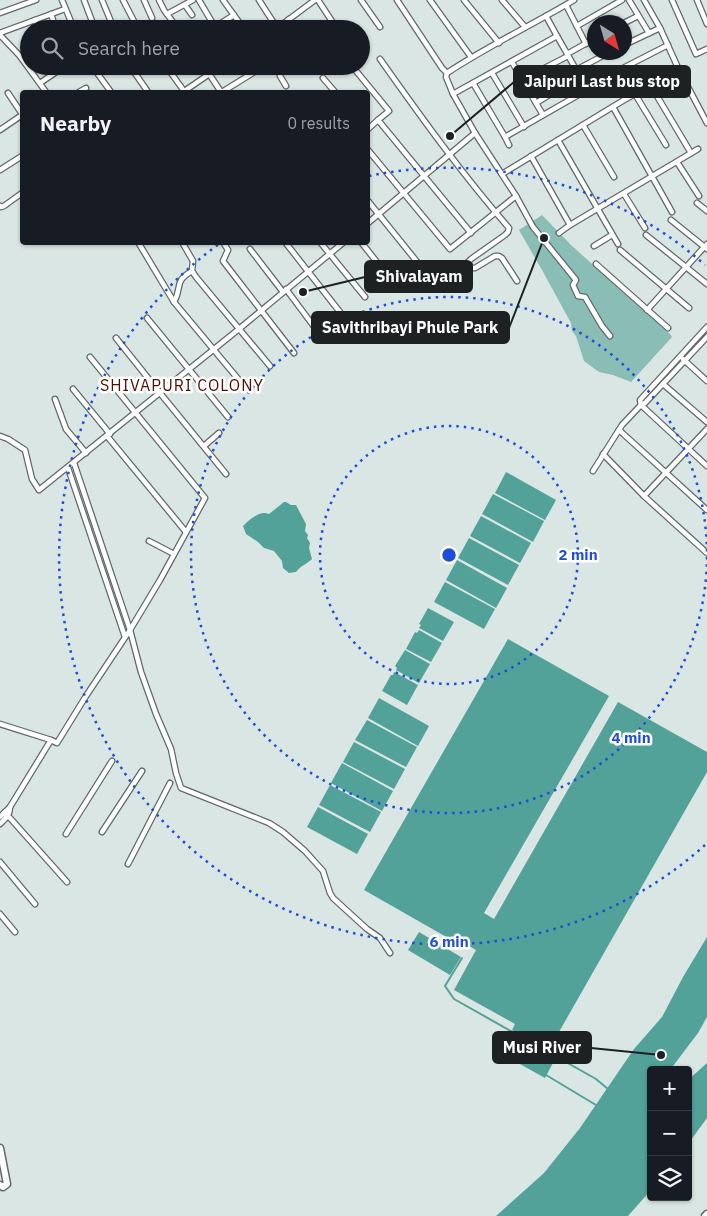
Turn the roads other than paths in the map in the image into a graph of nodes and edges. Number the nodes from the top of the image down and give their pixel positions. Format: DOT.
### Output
graph roads {
  1 [pos="16,0"];
  2 [pos="36,0"];
  3 [pos="62,0"];
  4 [pos="84,0"];
  5 [pos="102,0"];
  6 [pos="123,0"];
  7 [pos="144,0"];
  8 [pos="159,0"];
  9 [pos="180,0"];
  10 [pos="194,0"];
  11 [pos="199,0"];
  12 [pos="223,0"];
  13 [pos="259,0"];
  14 [pos="304,0"];
  15 [pos="317,0"];
  16 [pos="361,0"];
  17 [pos="397,0"];
  18 [pos="430,0"];
  19 [pos="464,0"];
  20 [pos="502,0"];
  21 [pos="574,0"];
  22 [pos="622,0"];
  23 [pos="629,0"];
  24 [pos="644,0"];
  25 [pos="672,0"];
  26 [pos="697,0"];
  27 [pos="308,5"];
  28 [pos="566,5"];
  29 [pos="19,6"];
  30 [pos="184,6"];
  31 [pos="65,9"];
  32 [pos="0,12"];
  33 [pos="51,14"];
  34 [pos="167,14"];
  35 [pos="192,15"];
  36 [pos="234,15"];
  37 [pos="546,16"];
  38 [pos="638,16"];
  39 [pos="152,18"];
  40 [pos="289,19"];
  41 [pos="632,19"];
  42 [pos="35,20"];
  43 [pos="53,20"];
  44 [pos="70,20"];
  45 [pos="92,20"];
  46 [pos="110,20"];
  47 [pos="133,20"];
  48 [pos="171,20"];
  49 [pos="211,20"];
  50 [pos="227,20"];
  51 [pos="238,20"];
  52 [pos="271,20"];
  53 [pos="331,20"];
  54 [pos="707,24"];
  55 [pos="20,26"];
  56 [pos="576,26"];
  57 [pos="380,27"];
  58 [pos="525,27"];
  59 [pos="660,28"];
  60 [pos="649,33"];
  61 [pos="0,34"];
  62 [pos="557,36"];
  63 [pos="632,41"];
  64 [pos="499,43"];
  65 [pos="586,44"];
  66 [pos="668,45"];
  67 [pos="707,49"];
  68 [pos="568,55"];
  69 [pos="20,56"];
  70 [pos="471,57"];
  71 [pos="380,59"];
  72 [pos="595,60"];
  73 [pos="512,62"];
  74 [pos="576,70"];
  75 [pos="679,70"];
  76 [pos="447,72"];
  77 [pos="492,73"];
  78 [pos="34,75"];
  79 [pos="52,75"];
  80 [pos="98,75"];
  81 [pos="136,75"];
  82 [pos="172,75"];
  83 [pos="209,75"];
  84 [pos="211,75"];
  85 [pos="251,75"];
  86 [pos="280,75"];
  87 [pos="359,75"];
  88 [pos="580,76"];
  89 [pos="323,78"];
  90 [pos="523,80"];
  91 [pos="40,83"];
  92 [pos="474,83"];
  93 [pos="286,86"];
  94 [pos="651,86"];
  95 [pos="586,87"];
  96 [pos="86,88"];
  97 [pos="45,90"];
  98 [pos="82,90"];
  99 [pos="109,90"];
  100 [pos="147,90"];
  101 [pos="183,90"];
  102 [pos="187,90"];
  103 [pos="219,90"];
  104 [pos="224,90"];
  105 [pos="333,90"];
  106 [pos="8,93"];
  107 [pos="454,94"];
  108 [pos="635,94"];
  109 [pos="536,103"];
  110 [pos="613,107"];
  111 [pos="20,112"];
  112 [pos="20,116"];
  113 [pos="543,116"];
  114 [pos="378,120"];
  115 [pos="707,123"];
  116 [pos="583,125"];
  117 [pos="524,127"];
  118 [pos="370,128"];
  119 [pos="0,130"];
  120 [pos="476,133"];
  121 [pos="505,138"];
  122 [pos="558,140"];
  123 [pos="509,145"];
  124 [pos="666,145"];
  125 [pos="698,149"];
  126 [pos="370,152"];
  127 [pos="691,153"];
  128 [pos="450,155"];
  129 [pos="531,156"];
  130 [pos="20,157"];
  131 [pos="677,162"];
  132 [pos="0,170"];
  133 [pos="502,174"];
  134 [pos="424,176"];
  135 [pos="652,176"];
  136 [pos="614,177"];
  137 [pos="403,193"];
  138 [pos="20,194"];
  139 [pos="624,194"];
  140 [pos="516,196"];
  141 [pos="699,196"];
  142 [pos="697,203"];
  143 [pos="370,204"];
  144 [pos="0,206"];
  145 [pos="597,209"];
  146 [pos="707,211"];
  147 [pos="672,212"];
  148 [pos="496,213"];
  149 [pos="378,214"];
  150 [pos="671,220"];
  151 [pos="370,221"];
  152 [pos="570,225"];
  153 [pos="645,228"];
  154 [pos="471,233"];
  155 [pos="559,233"];
  156 [pos="646,235"];
  157 [pos="612,236"];
  158 [pos="618,244"];
  159 [pos="140,245"];
  160 [pos="184,245"];
  161 [pos="226,245"];
  162 [pos="287,245"];
  163 [pos="322,245"];
  164 [pos="340,245"];
  165 [pos="363,245"];
  166 [pos="594,246"];
  167 [pos="706,246"];
  168 [pos="250,249"];
  169 [pos="620,250"];
  170 [pos="330,254"];
  171 [pos="596,264"];
  172 [pos="686,267"];
  173 [pos="422,268"];
  174 [pos="192,271"];
  175 [pos="308,272"];
  176 [pos="391,280"];
  177 [pos="517,281"];
  178 [pos="707,284"];
  179 [pos="667,288"];
  180 [pos="285,291"];
  181 [pos="365,297"];
  182 [pos="174,302"];
  183 [pos="689,308"];
  184 [pos="647,310"];
  185 [pos="261,311"];
  186 [pos="343,316"];
  187 [pos="147,318"];
  188 [pos="707,327"];
  189 [pos="668,328"];
  190 [pos="239,329"];
  191 [pos="321,336"];
  192 [pos="610,336"];
  193 [pos="707,337"];
  194 [pos="116,338"];
  195 [pos="214,349"];
  196 [pos="294,353"];
  197 [pos="680,356"];
  198 [pos="90,358"];
  199 [pos="685,361"];
  200 [pos="270,366"];
  201 [pos="189,369"];
  202 [pos="707,381"];
  203 [pos="663,384"];
  204 [pos="244,386"];
  205 [pos="73,389"];
  206 [pos="160,393"];
  207 [pos="55,399"];
  208 [pos="641,405"];
  209 [pos="136,413"];
  210 [pos="228,417"];
  211 [pos="707,422"];
  212 [pos="707,429"];
  213 [pos="619,430"];
  214 [pos="219,433"];
  215 [pos="109,435"];
  216 [pos="0,436"];
  217 [pos="204,446"];
  218 [pos="689,449"];
  219 [pos="86,453"];
  220 [pos="603,454"];
  221 [pos="74,463"];
  222 [pos="707,466"];
  223 [pos="68,468"];
  224 [pos="593,471"];
  225 [pos="666,473"];
  226 [pos="226,474"];
  227 [pos="644,496"];
  228 [pos="707,510"];
  229 [pos="186,532"];
  230 [pos="149,541"];
  231 [pos="101,545"];
  232 [pos="95,548"];
  233 [pos="707,553"];
  234 [pos="174,554"];
  235 [pos="130,630"];
  236 [pos="125,637"];
  237 [pos="0,724"];
  238 [pos="51,740"];
  239 [pos="112,761"];
  240 [pos="142,770"];
  241 [pos="170,783"];
  242 [pos="4,816"];
  243 [pos="0,824"];
  244 [pos="102,832"];
  245 [pos="66,834"];
  246 [pos="0,862"];
  247 [pos="128,864"];
  248 [pos="67,882"];
  249 [pos="35,904"];
  250 [pos="0,914"];
  251 [pos="15,932"];
  252 [pos="390,953"];
  253 [pos="0,1148"];
  254 [pos="0,1185"];
  1 -- 29 [label="street"];
  2 -- 29 [label="street"];
  3 -- 31 [label="street"];
  4 -- 45 [label="street"];
  5 -- 46 [label="street"];
  6 -- 47 [label="street"];
  7 -- 39 [label="street"];
  8 -- 34 [label="street"];
  9 -- 30 [label="street"];
  10 -- 30 [label="street"];
  11 -- 49 [label="street"];
  12 -- 36 [label="street"];
  13 -- 52 [label="street"];
  14 -- 27 [label="street"];
  15 -- 27 [label="street"];
  15 -- 53 [label="street"];
  16 -- 57 [label="street"];
  17 -- 76 [label="street"];
  18 -- 70 [label="street"];
  19 -- 64 [label="street"];
  20 -- 58 [label="street"];
  21 -- 28 [label="street"];
  22 -- 56 [label="street"];
  23 -- 38 [label="street"];
  24 -- 59 [label="street"];
  25 -- 67 [label="street"];
  26 -- 54 [label="street"];
  27 -- 40 [label="street"];
  28 -- 37 [label="street"];
  28 -- 56 [label="street"];
  29 -- 32 [label="street"];
  30 -- 34 [label="street"];
  30 -- 35 [label="street"];
  31 -- 33 [label="street"];
  31 -- 44 [label="street"];
  33 -- 42 [label="street"];
  33 -- 43 [label="street"];
  34 -- 48 [label="street"];
  36 -- 50 [label="street"];
  36 -- 51 [label="street"];
  37 -- 58 [label="street"];
  37 -- 62 [label="street"];
  38 -- 41 [label="street"];
  38 -- 60 [label="street"];
  55 -- 61 [label="street"];
  56 -- 65 [label="street"];
  58 -- 64 [label="street"];
  59 -- 60 [label="street"];
  59 -- 66 [label="street"];
  60 -- 63 [label="street"];
  61 -- 69 [label="street"];
  62 -- 68 [label="street"];
  62 -- 73 [label="street"];
  64 -- 70 [label="street"];
  65 -- 68 [label="street"];
  66 -- 75 [label="street"];
  66 -- 95 [label="street"];
  68 -- 74 [label="street"];
  68 -- 90 [label="street"];
  70 -- 76 [label="street"];
  71 -- 128 [label="street"];
  72 -- 74 [label="street"];
  73 -- 77 [label="street"];
  73 -- 90 [label="street"];
  74 -- 88 [label="street"];
  75 -- 94 [label="street"];
  75 -- 115 [label="street"];
  76 -- 107 [label="street"];
  77 -- 92 [label="street"];
  77 -- 117 [label="street"];
  78 -- 91 [label="street"];
  79 -- 91 [label="street"];
  80 -- 99 [label="street"];
  81 -- 100 [label="street"];
  82 -- 101 [label="street"];
  83 -- 102 [label="street"];
  84 -- 103 [label="street"];
  85 -- 104 [label="street"];
  86 -- 93 [label="street"];
  87 -- 114 [label="street"];
  88 -- 95 [label="street"];
  88 -- 109 [label="street"];
  89 -- 105 [label="street"];
  90 -- 109 [label="street"];
  91 -- 97 [label="street"];
  92 -- 107 [label="street"];
  92 -- 121 [label="street"];
  94 -- 108 [label="street"];
  94 -- 127 [label="street"];
  95 -- 113 [label="street"];
  96 -- 98 [label="street"];
  106 -- 111 [label="street"];
  107 -- 120 [label="street"];
  108 -- 110 [label="street"];
  108 -- 124 [label="street"];
  109 -- 113 [label="street"];
  110 -- 116 [label="street"];
  110 -- 135 [label="street"];
  112 -- 119 [label="street"];
  113 -- 117 [label="street"];
  114 -- 118 [label="street"];
  114 -- 134 [label="street"];
  116 -- 122 [label="street"];
  116 -- 136 [label="street"];
  117 -- 121 [label="street"];
  120 -- 128 [label="street"];
  120 -- 133 [label="street"];
  121 -- 123 [label="street"];
  122 -- 129 [label="street"];
  122 -- 145 [label="street"];
  125 -- 127 [label="street"];
  126 -- 137 [label="street"];
  127 -- 131 [label="street"];
  128 -- 134 [label="street"];
  128 -- 148 [label="street"];
  129 -- 133 [label="street"];
  129 -- 152 [label="street"];
  130 -- 132 [label="street"];
  131 -- 135 [label="street"];
  131 -- 141 [label="street"];
  133 -- 140 [label="street"];
  134 -- 137 [label="street"];
  134 -- 154 [label="street"];
  135 -- 139 [label="street"];
  135 -- 147 [label="street"];
  137 -- 149 [label="street"];
  137 -- 154 [label="street"];
  138 -- 144 [label="street"];
  139 -- 145 [label="street"];
  139 -- 153 [label="street"];
  140 -- 148 [label="street"];
  140 -- 192 [label="street"];
  142 -- 146 [label="street"];
  143 -- 149 [label="street"];
  145 -- 152 [label="street"];
  145 -- 157 [label="street"];
  148 -- 154 [label="street"];
  148 -- 177 [label="street"];
  149 -- 151 [label="street"];
  149 -- 173 [label="street"];
  150 -- 167 [label="street"];
  152 -- 155 [label="street"];
  156 -- 172 [label="street"];
  157 -- 158 [label="street"];
  157 -- 166 [label="street"];
  159 -- 182 [label="street"];
  160 -- 174 [label="street"];
  161 -- 185 [label="street"];
  162 -- 175 [label="street"];
  163 -- 170 [label="street"];
  164 -- 170 [label="street"];
  165 -- 176 [label="street"];
  167 -- 172 [label="street"];
  168 -- 180 [label="street"];
  169 -- 179 [label="street"];
  170 -- 175 [label="street"];
  170 -- 181 [label="street"];
  171 -- 184 [label="street"];
  172 -- 178 [label="street"];
  172 -- 179 [label="street"];
  174 -- 182 [label="street"];
  174 -- 190 [label="street"];
  175 -- 180 [label="street"];
  175 -- 186 [label="street"];
  179 -- 183 [label="street"];
  179 -- 184 [label="street"];
  180 -- 185 [label="street"];
  180 -- 191 [label="street"];
  182 -- 195 [label="street"];
  184 -- 189 [label="street"];
  185 -- 190 [label="street"];
  185 -- 196 [label="street"];
  187 -- 201 [label="street"];
  188 -- 197 [label="street"];
  190 -- 195 [label="street"];
  190 -- 200 [label="street"];
  193 -- 199 [label="street"];
  194 -- 206 [label="street"];
  195 -- 201 [label="street"];
  195 -- 204 [label="street"];
  197 -- 199 [label="street"];
  197 -- 208 [label="street"];
  198 -- 209 [label="street"];
  199 -- 202 [label="street"];
  199 -- 203 [label="street"];
  201 -- 206 [label="street"];
  201 -- 210 [label="street"];
  203 -- 208 [label="street"];
  203 -- 211 [label="street"];
  205 -- 215 [label="street"];
  206 -- 209 [label="street"];
  206 -- 217 [label="street"];
  207 -- 219 [label="street"];
  208 -- 213 [label="street"];
  208 -- 218 [label="street"];
  209 -- 215 [label="street"];
  209 -- 229 [label="street"];
  212 -- 218 [label="street"];
  213 -- 220 [label="street"];
  213 -- 225 [label="street"];
  214 -- 217 [label="street"];
  215 -- 219 [label="street"];
  215 -- 229 [label="street"];
  216 -- 223 [label="street"];
  217 -- 226 [label="street"];
  218 -- 222 [label="street"];
  218 -- 225 [label="street"];
  219 -- 221 [label="street"];
  220 -- 224 [label="street"];
  220 -- 227 [label="street"];
  221 -- 223 [label="street"];
  221 -- 231 [label="street"];
  223 -- 232 [label="street"];
  225 -- 227 [label="street"];
  225 -- 228 [label="street"];
  227 -- 233 [label="street"];
  229 -- 234 [label="street"];
  230 -- 234 [label="street"];
  231 -- 232 [label="street"];
  231 -- 235 [label="street"];
  232 -- 236 [label="street"];
  234 -- 235 [label="street"];
  235 -- 236 [label="street"];
  235 -- 252 [label="street"];
  236 -- 238 [label="street"];
  237 -- 238 [label="street"];
  238 -- 242 [label="street"];
  239 -- 245 [label="street"];
  240 -- 244 [label="street"];
  241 -- 247 [label="street"];
  242 -- 243 [label="street"];
  242 -- 248 [label="street"];
  246 -- 249 [label="street"];
  250 -- 251 [label="street"];
  253 -- 254 [label="street"];
}
